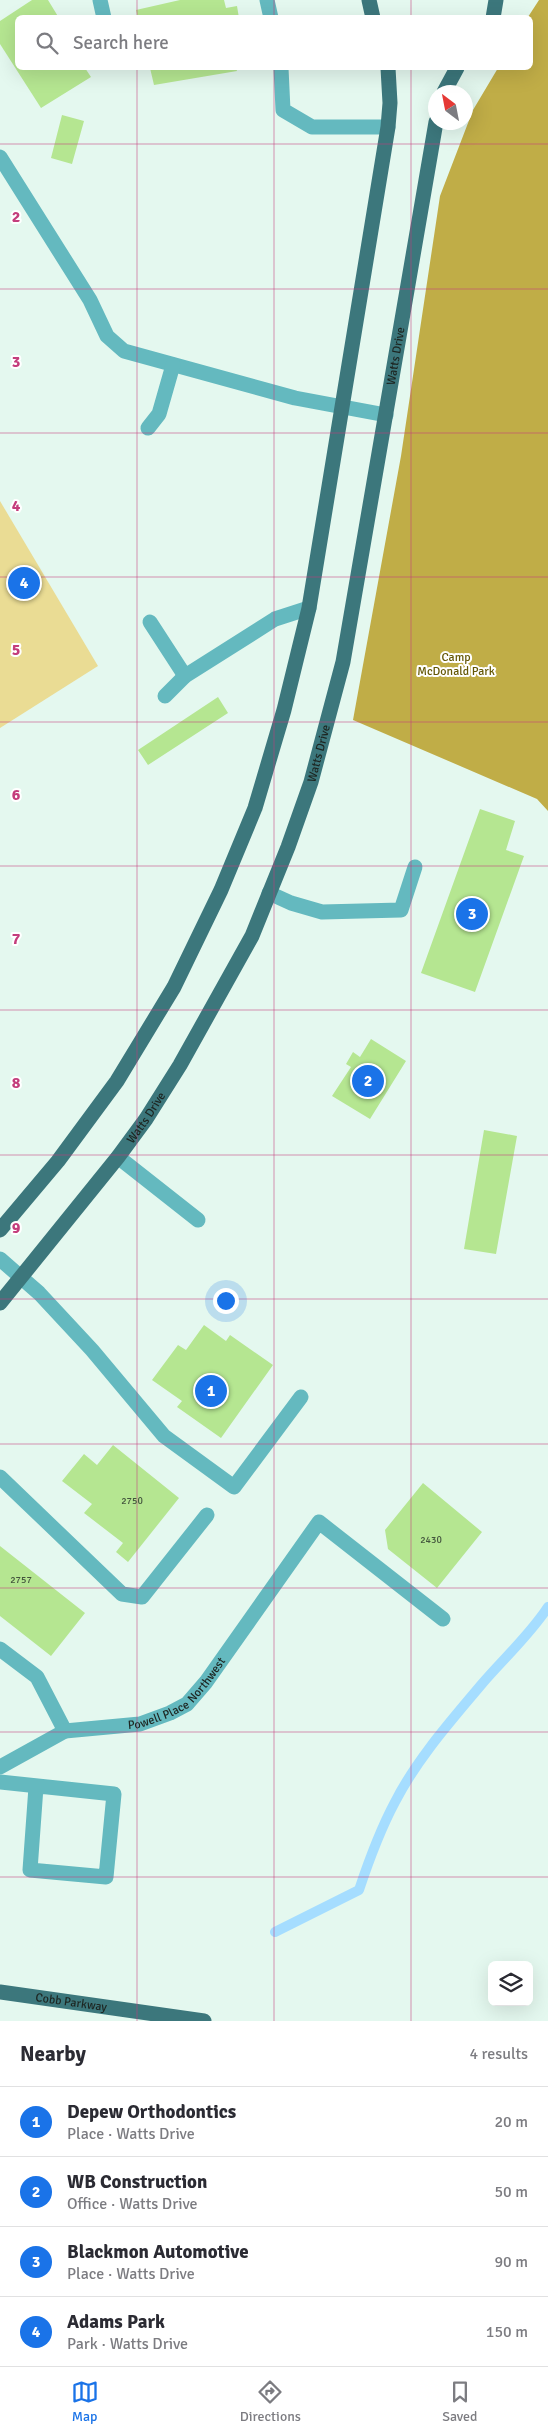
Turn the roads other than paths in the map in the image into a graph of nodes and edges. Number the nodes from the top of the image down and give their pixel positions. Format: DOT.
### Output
graph roads {
  1 [pos="100,0"];
  2 [pos="267,0"];
  3 [pos="369,0"];
  4 [pos="103,15"];
  5 [pos="270,15"];
  6 [pos="372,15"];
  7 [pos="281,70"];
  8 [pos="388,70"];
  9 [pos="456,70"];
  10 [pos="448,85"];
  11 [pos="388,127"];
  12 [pos="435,130"];
  13 [pos="0,157"];
  14 [pos="173,365"];
  15 [pos="340,406"];
  16 [pos="386,415"];
  17 [pos="148,428"];
  18 [pos="309,608"];
  19 [pos="150,622"];
  20 [pos="185,676"];
  21 [pos="165,696"];
  22 [pos="415,867"];
  23 [pos="269,893"];
  24 [pos="118,1157"];
  25 [pos="198,1220"];
  26 [pos="0,1230"];
  27 [pos="0,1259"];
  28 [pos="22,1278"];
  29 [pos="0,1303"];
  30 [pos="301,1397"];
  31 [pos="0,1477"];
  32 [pos="207,1515"];
  33 [pos="443,1619"];
  34 [pos="0,1649"];
  35 [pos="65,1731"];
  36 [pos="0,1766"];
  37 [pos="0,1782"];
  38 [pos="36,1787"];
  39 [pos="0,1992"];
  40 [pos="204,2021"];
  1 -- 4 [label="street"];
  2 -- 5 [label="street"];
  3 -- 6 [label="main road"];
  7 -- 11 [label="street"];
  8 -- 11 [label="main road"];
  9 -- 10 [label="main road"];
  11 -- 15 [label="main road"];
  12 -- 16 [label="main road, Watts Drive"];
  13 -- 14 [label="street"];
  14 -- 15 [label="street"];
  14 -- 17 [label="street"];
  15 -- 16 [label="street"];
  15 -- 18 [label="main road"];
  16 -- 23 [label="main road, Watts Drive"];
  18 -- 20 [label="street"];
  18 -- 26 [label="main road"];
  19 -- 20 [label="street"];
  20 -- 21 [label="street"];
  22 -- 23 [label="street"];
  23 -- 24 [label="main road, Watts Drive"];
  24 -- 25 [label="street"];
  24 -- 28 [label="main road, Watts Drive"];
  27 -- 28 [label="street"];
  28 -- 29 [label="main road, Watts Drive"];
  28 -- 30 [label="street"];
  31 -- 32 [label="street"];
  33 -- 35 [label="street, Powell Place Northwest"];
  34 -- 35 [label="street"];
  35 -- 36 [label="street, Powell Place Northwest"];
  37 -- 38 [label="street"];
  38 -- 38 [label="street"];
  39 -- 40 [label="main road, Cobb Parkway"];
}
